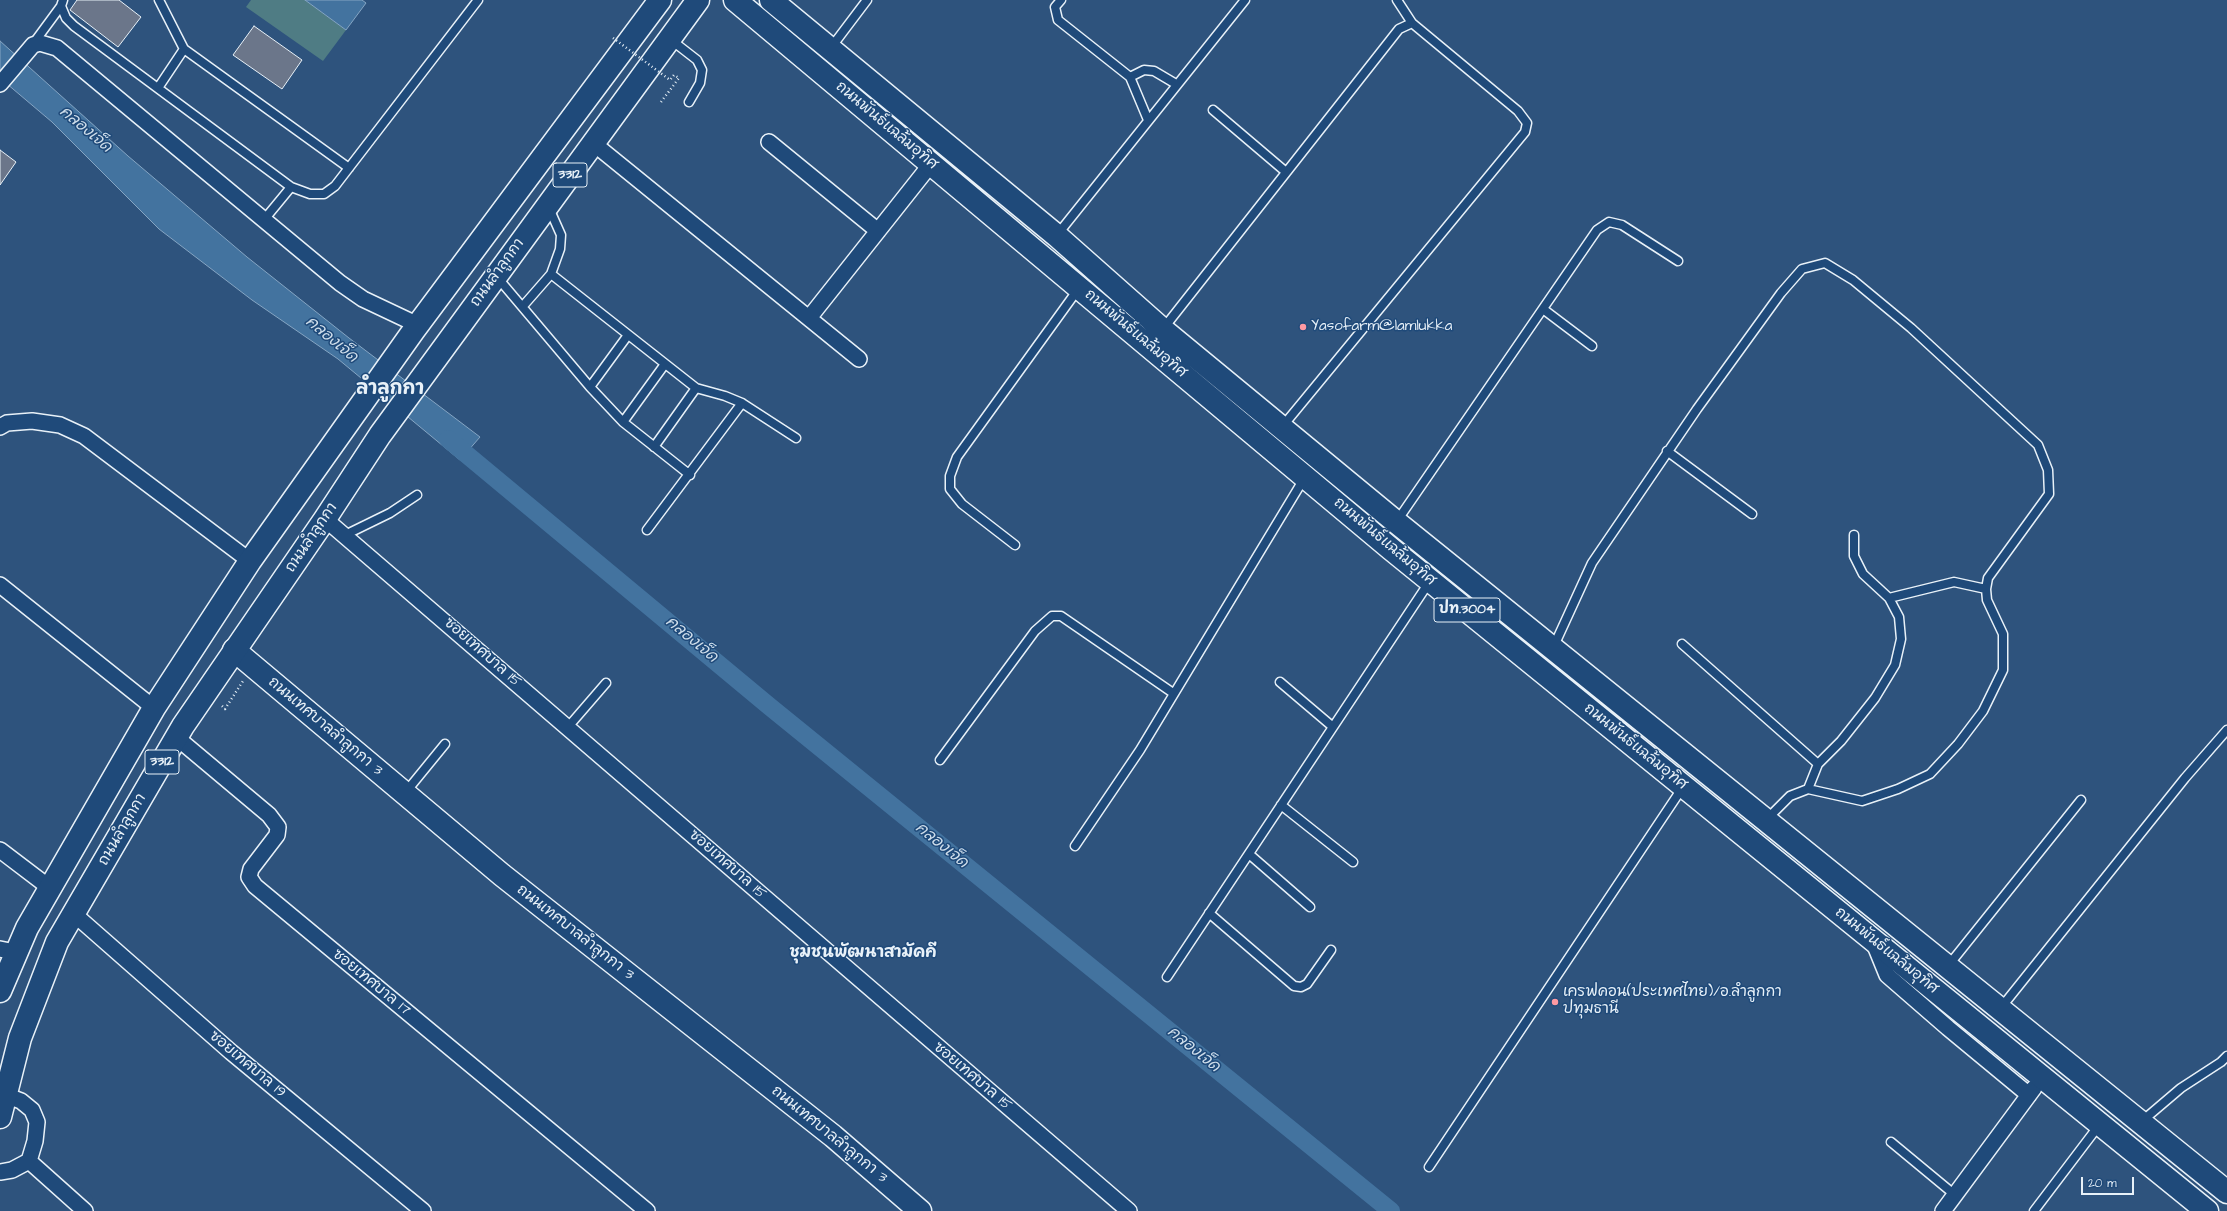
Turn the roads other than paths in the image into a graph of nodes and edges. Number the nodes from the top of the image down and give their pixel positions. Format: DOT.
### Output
graph roads {
  1 [pos="159,0"];
  2 [pos="478,0"];
  3 [pos="660,0"];
  4 [pos="698,0"];
  5 [pos="735,0"];
  6 [pos="771,0"];
  7 [pos="867,0"];
  8 [pos="1061,0"];
  9 [pos="1245,0"];
  10 [pos="1397,0"];
  11 [pos="62,3"];
  12 [pos="1412,23"];
  13 [pos="670,39"];
  14 [pos="33,45"];
  15 [pos="184,48"];
  16 [pos="830,50"];
  17 [pos="1130,77"];
  18 [pos="0,84"];
  19 [pos="1176,84"];
  20 [pos="158,88"];
  21 [pos="688,102"];
  22 [pos="1213,110"];
  23 [pos="1148,120"];
  24 [pos="769,142"];
  25 [pos="593,143"];
  26 [pos="931,164"];
  27 [pos="349,168"];
  28 [pos="1286,172"];
  29 [pos="291,187"];
  30 [pos="548,205"];
  31 [pos="263,220"];
  32 [pos="878,231"];
  33 [pos="1056,236"];
  34 [pos="1678,261"];
  35 [pos="551,274"];
  36 [pos="496,276"];
  37 [pos="1079,287"];
  38 [pos="523,306"];
  39 [pos="1543,309"];
  40 [pos="809,318"];
  41 [pos="416,328"];
  42 [pos="1162,329"];
  43 [pos="628,335"];
  44 [pos="1592,346"];
  45 [pos="859,359"];
  46 [pos="665,364"];
  47 [pos="590,387"];
  48 [pos="696,388"];
  49 [pos="742,404"];
  50 [pos="624,422"];
  51 [pos="0,426"];
  52 [pos="1281,428"];
  53 [pos="796,438"];
  54 [pos="654,447"];
  55 [pos="1667,451"];
  56 [pos="690,475"];
  57 [pos="1306,476"];
  58 [pos="417,495"];
  59 [pos="1752,514"];
  60 [pos="325,519"];
  61 [pos="1396,522"];
  62 [pos="648,530"];
  63 [pos="345,535"];
  64 [pos="1854,535"];
  65 [pos="1015,545"];
  66 [pos="250,561"];
  67 [pos="1430,581"];
  68 [pos="0,585"];
  69 [pos="1986,589"];
  70 [pos="1889,598"];
  71 [pos="1682,644"];
  72 [pos="1552,649"];
  73 [pos="234,650"];
  74 [pos="1280,682"];
  75 [pos="606,683"];
  76 [pos="1173,693"];
  77 [pos="154,708"];
  78 [pos="1333,727"];
  79 [pos="568,728"];
  80 [pos="2227,730"];
  81 [pos="176,737"];
  82 [pos="445,744"];
  83 [pos="940,760"];
  84 [pos="1818,764"];
  85 [pos="1683,786"];
  86 [pos="1808,789"];
  87 [pos="405,793"];
  88 [pos="2082,800"];
  89 [pos="1281,806"];
  90 [pos="1766,820"];
  91 [pos="1075,846"];
  92 [pos="0,850"];
  93 [pos="1249,854"];
  94 [pos="1354,862"];
  95 [pos="50,888"];
  96 [pos="1310,907"];
  97 [pos="1209,913"];
  98 [pos="74,914"];
  99 [pos="1877,943"];
  100 [pos="1331,950"];
  101 [pos="7,951"];
  102 [pos="1948,967"];
  103 [pos="1167,977"];
  104 [pos="0,988"];
  105 [pos="2000,1009"];
  106 [pos="2227,1056"];
  107 [pos="2042,1077"];
  108 [pos="5,1095"];
  109 [pos="2029,1095"];
  110 [pos="0,1117"];
  111 [pos="2140,1122"];
  112 [pos="2100,1124"];
  113 [pos="1892,1142"];
  114 [pos="29,1161"];
  115 [pos="1429,1167"];
  116 [pos="0,1172"];
  117 [pos="2227,1192"];
  118 [pos="1955,1195"];
  119 [pos="85,1211"];
  120 [pos="423,1211"];
  121 [pos="647,1211"];
  122 [pos="920,1211"];
  123 [pos="1129,1211"];
  124 [pos="1943,1211"];
  125 [pos="2034,1211"];
  126 [pos="2207,1211"];
  1 -- 15 [label="lane"];
  2 -- 27 [label="lane"];
  3 -- 41 [label="main road, 3312"];
  4 -- 13 [label="main road, ถนนลำลูกกา / 3312"];
  5 -- 26 [label="main road, ถนนพันธ์แฉล้มอุทิศ / ปท.3004"];
  6 -- 16 [label="main road, ถนนพันธ์แฉล้มอุทิศ / ปท.3004"];
  7 -- 16 [label="lane"];
  8 -- 17 [label="lane"];
  9 -- 19 [label="lane"];
  10 -- 12 [label="lane"];
  11 -- 14 [label="lane"];
  11 -- 20 [label="lane"];
  12 -- 28 [label="lane"];
  12 -- 52 [label="lane"];
  13 -- 21 [label="lane"];
  13 -- 25 [label="main road, ถนนลำลูกกา / 3312"];
  14 -- 18 [label="street"];
  14 -- 31 [label="street"];
  15 -- 20 [label="lane"];
  15 -- 27 [label="lane"];
  16 -- 33 [label="main road, ถนนพันธ์แฉล้มอุทิศ / ปท.3004"];
  17 -- 19 [label="lane"];
  17 -- 23 [label="lane"];
  19 -- 23 [label="lane"];
  20 -- 29 [label="lane"];
  22 -- 28 [label="lane"];
  23 -- 33 [label="lane"];
  24 -- 32 [label="street"];
  25 -- 30 [label="main road, ถนนลำลูกกา / 3312"];
  25 -- 40 [label="street"];
  26 -- 32 [label="street"];
  26 -- 37 [label="main road, ถนนพันธ์แฉล้มอุทิศ / ปท.3004"];
  27 -- 29 [label="lane"];
  28 -- 42 [label="lane"];
  29 -- 31 [label="lane"];
  30 -- 35 [label="lane"];
  30 -- 36 [label="main road, ถนนลำลูกกา / 3312"];
  31 -- 41 [label="street"];
  32 -- 40 [label="street"];
  33 -- 42 [label="main road, ถนนพันธ์แฉล้มอุทิศ / ปท.3004"];
  34 -- 39 [label="lane"];
  35 -- 38 [label="lane"];
  35 -- 43 [label="lane"];
  36 -- 38 [label="lane"];
  36 -- 60 [label="main road, ถนนลำลูกกา / 3312"];
  37 -- 57 [label="main road, ถนนพันธ์แฉล้มอุทิศ / ปท.3004"];
  37 -- 65 [label="lane"];
  38 -- 47 [label="lane"];
  39 -- 44 [label="lane"];
  39 -- 61 [label="lane"];
  40 -- 45 [label="street"];
  41 -- 66 [label="main road, 3312"];
  42 -- 52 [label="main road, ถนนพันธ์แฉล้มอุทิศ / ปท.3004"];
  43 -- 46 [label="lane"];
  43 -- 47 [label="lane"];
  46 -- 48 [label="lane"];
  46 -- 50 [label="lane"];
  47 -- 50 [label="lane"];
  48 -- 49 [label="lane"];
  48 -- 54 [label="lane"];
  49 -- 53 [label="lane"];
  49 -- 56 [label="lane"];
  50 -- 54 [label="lane"];
  51 -- 66 [label="street"];
  52 -- 61 [label="main road, ถนนพันธ์แฉล้มอุทิศ / ปท.3004"];
  54 -- 56 [label="lane"];
  55 -- 59 [label="lane"];
  55 -- 69 [label="lane"];
  55 -- 72 [label="lane"];
  56 -- 62 [label="lane"];
  57 -- 67 [label="main road, ถนนพันธ์แฉล้มอุทิศ / ปท.3004"];
  57 -- 76 [label="lane"];
  58 -- 63 [label="lane"];
  60 -- 63 [label="street, ซอยเทศบาล 15"];
  60 -- 73 [label="main road, ถนนลำลูกกา / 3312"];
  61 -- 72 [label="main road, ถนนพันธ์แฉล้มอุทิศ / ปท.3004"];
  63 -- 79 [label="street, ซอยเทศบาล 15"];
  64 -- 70 [label="lane"];
  66 -- 77 [label="main road, 3312"];
  67 -- 78 [label="lane"];
  67 -- 85 [label="main road, ถนนพันธ์แฉล้มอุทิศ / ปท.3004"];
  68 -- 77 [label="street"];
  69 -- 70 [label="lane"];
  69 -- 86 [label="lane"];
  70 -- 84 [label="lane"];
  71 -- 84 [label="lane"];
  72 -- 90 [label="main road, ถนนพันธ์แฉล้มอุทิศ / ปท.3004"];
  73 -- 81 [label="main road, ถนนลำลูกกา / 3312"];
  73 -- 87 [label="main road, ถนนเทศบาลลำลูกกา 3"];
  74 -- 78 [label="lane"];
  75 -- 79 [label="lane"];
  76 -- 83 [label="lane"];
  76 -- 91 [label="lane"];
  77 -- 95 [label="main road, 3312"];
  78 -- 89 [label="lane"];
  79 -- 123 [label="street, ซอยเทศบาล 15"];
  80 -- 105 [label="lane"];
  81 -- 98 [label="main road, ถนนลำลูกกา / 3312"];
  81 -- 121 [label="street, ซอยเทศบาล 17"];
  82 -- 87 [label="lane"];
  84 -- 86 [label="lane"];
  85 -- 99 [label="main road, ถนนพันธ์แฉล้มอุทิศ / ปท.3004"];
  85 -- 115 [label="lane"];
  86 -- 90 [label="lane"];
  87 -- 122 [label="main road, ถนนเทศบาลลำลูกกา 3"];
  88 -- 102 [label="lane"];
  89 -- 93 [label="lane"];
  89 -- 94 [label="lane"];
  90 -- 102 [label="main road, ถนนพันธ์แฉล้มอุทิศ / ปท.3004"];
  92 -- 95 [label="street"];
  93 -- 96 [label="lane"];
  93 -- 97 [label="lane"];
  95 -- 101 [label="main road, 3312"];
  97 -- 100 [label="lane"];
  97 -- 103 [label="lane"];
  98 -- 108 [label="main road, ถนนลำลูกกา / 3312"];
  98 -- 120 [label="street, ซอยเทศบาล 19"];
  99 -- 107 [label="main road, ถนนพันธ์แฉล้มอุทิศ / ปท.3004"];
  99 -- 109 [label="street"];
  101 -- 104 [label="main road, 3312"];
  102 -- 105 [label="main road, ถนนพันธ์แฉล้มอุทิศ / ปท.3004"];
  105 -- 111 [label="main road, ถนนพันธ์แฉล้มอุทิศ / ปท.3004"];
  106 -- 111 [label="lane"];
  107 -- 109 [label="street"];
  107 -- 112 [label="main road, ถนนพันธ์แฉล้มอุทิศ / ปท.3004"];
  108 -- 110 [label="main road, ถนนลำลูกกา / 3312"];
  108 -- 114 [label="street"];
  109 -- 118 [label="street"];
  111 -- 117 [label="main road, ถนนพันธ์แฉล้มอุทิศ / ปท.3004"];
  112 -- 125 [label="lane"];
  112 -- 126 [label="main road, ถนนพันธ์แฉล้มอุทิศ / ปท.3004"];
  113 -- 118 [label="lane"];
  114 -- 116 [label="street"];
  114 -- 119 [label="street"];
  118 -- 124 [label="street"];
}
